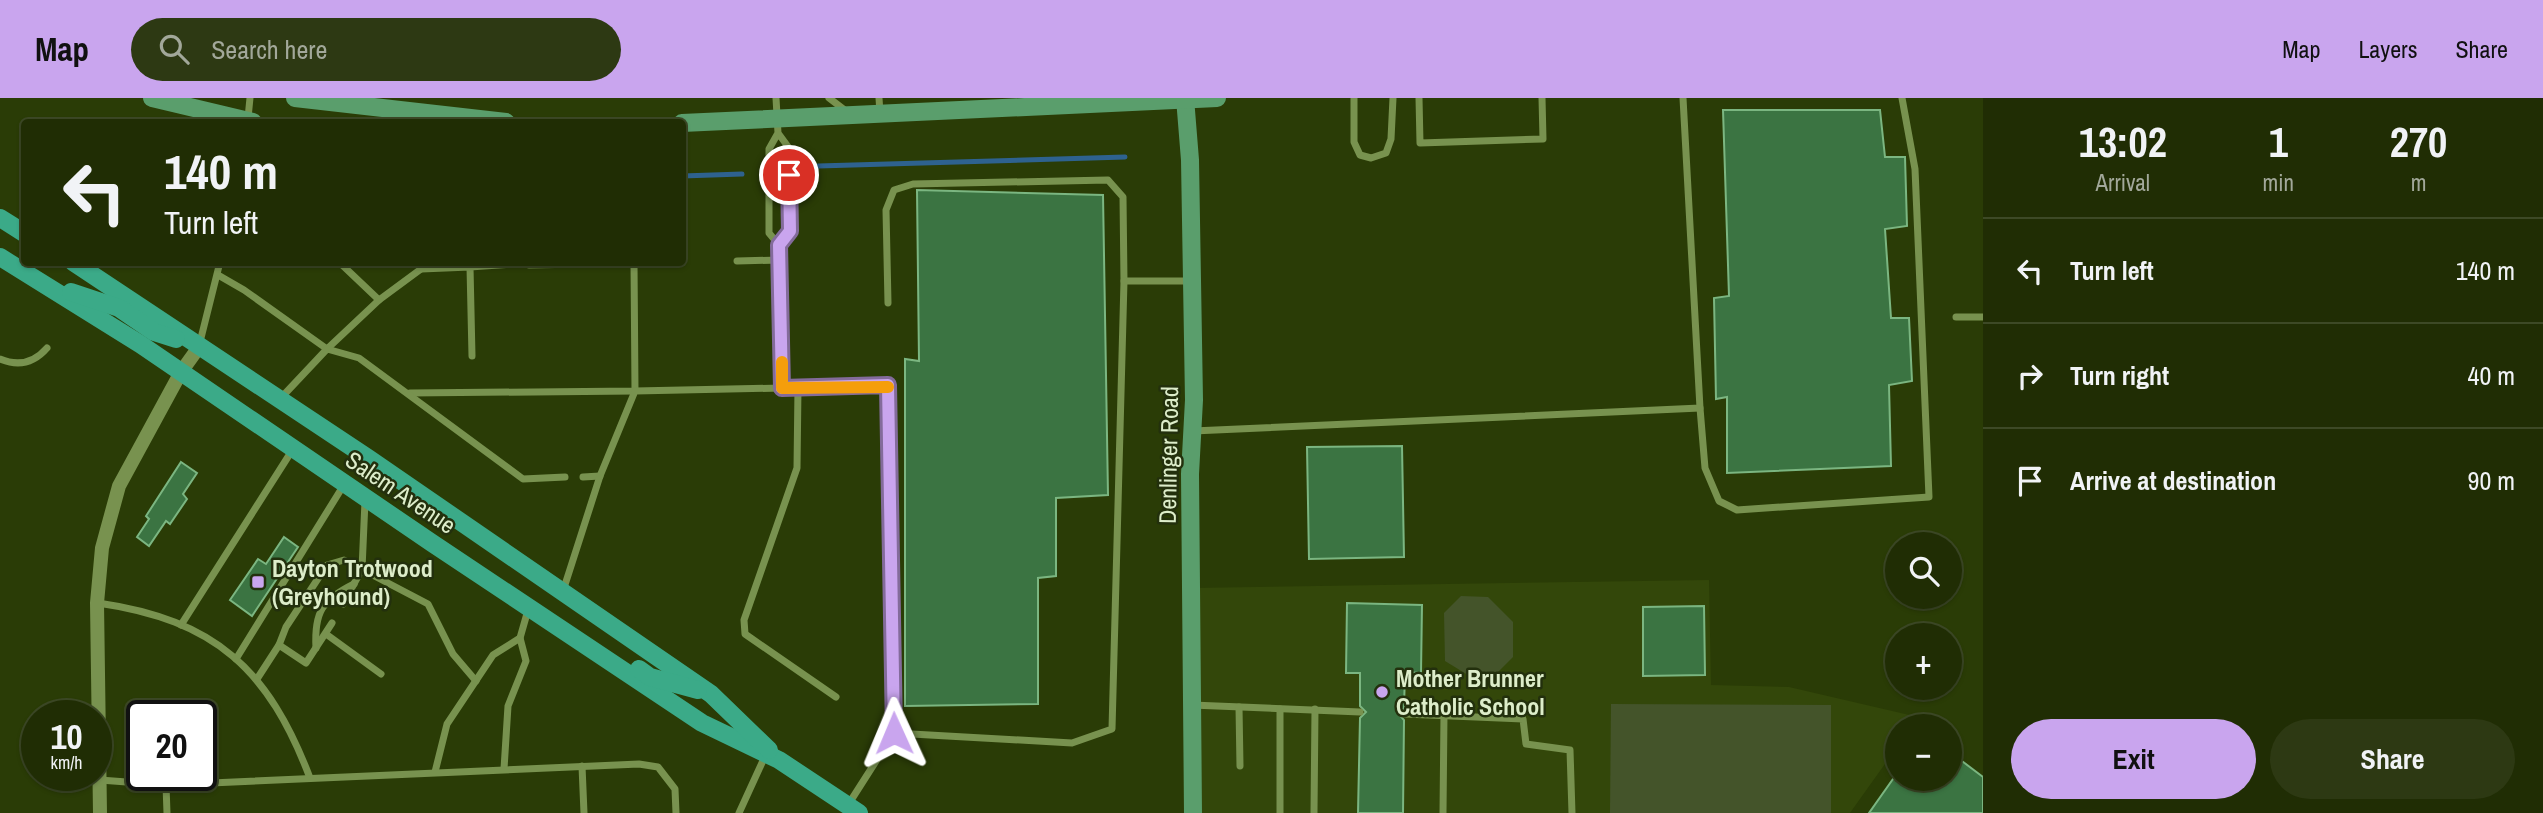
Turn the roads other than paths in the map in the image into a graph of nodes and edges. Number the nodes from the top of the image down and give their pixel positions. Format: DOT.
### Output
graph roads {
  1 [pos="152,98"];
  2 [pos="250,98"];
  3 [pos="295,98"];
  4 [pos="776,98"];
  5 [pos="829,98"];
  6 [pos="1217,98"];
  7 [pos="1354,98"];
  8 [pos="1393,98"];
  9 [pos="1419,98"];
  10 [pos="1542,98"];
  11 [pos="1683,98"];
  12 [pos="1902,98"];
  13 [pos="1185,99"];
  14 [pos="1126,100"];
  15 [pos="1029,102"];
  16 [pos="967,104"];
  17 [pos="880,106"];
  18 [pos="852,116"];
  19 [pos="237,119"];
  20 [pos="249,119"];
  21 [pos="480,119"];
  22 [pos="686,123"];
  23 [pos="778,125"];
  24 [pos="0,218"];
  25 [pos="21,231"];
  26 [pos="779,245"];
  27 [pos="0,257"];
  28 [pos="779,260"];
  29 [pos="737,261"];
  30 [pos="79,266"];
  31 [pos="219,266"];
  32 [pos="343,266"];
  33 [pos="421,266"];
  34 [pos="470,266"];
  35 [pos="634,266"];
  36 [pos="218,275"];
  37 [pos="1124,281"];
  38 [pos="1192,281"];
  39 [pos="42,282"];
  40 [pos="379,300"];
  41 [pos="888,303"];
  42 [pos="1956,317"];
  43 [pos="1983,317"];
  44 [pos="199,347"];
  45 [pos="47,348"];
  46 [pos="327,349"];
  47 [pos="472,356"];
  48 [pos="0,359"];
  49 [pos="181,372"];
  50 [pos="782,388"];
  51 [pos="798,388"];
  52 [pos="635,391"];
  53 [pos="410,393"];
  54 [pos="279,400"];
  55 [pos="1700,408"];
  56 [pos="1192,431"];
  57 [pos="294,448"];
  58 [pos="600,476"];
  59 [pos="565,477"];
  60 [pos="583,477"];
  61 [pos="345,483"];
  62 [pos="366,497"];
  63 [pos="362,569"];
  64 [pos="354,584"];
  65 [pos="563,592"];
  66 [pos="97,603"];
  67 [pos="343,604"];
  68 [pos="529,606"];
  69 [pos="332,622"];
  70 [pos="181,625"];
  71 [pos="326,634"];
  72 [pos="520,638"];
  73 [pos="279,645"];
  74 [pos="316,648"];
  75 [pos="236,659"];
  76 [pos="381,674"];
  77 [pos="257,679"];
  78 [pos="476,681"];
  79 [pos="711,694"];
  80 [pos="836,697"];
  81 [pos="98,700"];
  82 [pos="1191,705"];
  83 [pos="1238,707"];
  84 [pos="1280,709"];
  85 [pos="1315,709"];
  86 [pos="1360,712"];
  87 [pos="1404,714"];
  88 [pos="1444,715"];
  89 [pos="894,733"];
  90 [pos="773,757"];
  91 [pos="582,766"];
  92 [pos="1240,766"];
  93 [pos="504,769"];
  94 [pos="435,772"];
  95 [pos="310,778"];
  96 [pos="217,783"];
  97 [pos="99,791"];
  98 [pos="166,791"];
  99 [pos="853,809"];
  100 [pos="100,813"];
  101 [pos="167,813"];
  102 [pos="584,813"];
  103 [pos="676,813"];
  104 [pos="739,813"];
  105 [pos="1192,813"];
  106 [pos="1280,813"];
  107 [pos="1314,813"];
  108 [pos="1443,813"];
  109 [pos="1572,813"];
  1 -- 19 [label="main road"];
  2 -- 20 [label="lane"];
  3 -- 21 [label="main road"];
  4 -- 23 [label="lane"];
  5 -- 18 [label="lane"];
  6 -- 13 [label="main road"];
  7 -- 8 [label="lane"];
  9 -- 10 [label="lane"];
  11 -- 55 [label="lane"];
  12 -- 55 [label="lane"];
  13 -- 14 [label="main road"];
  13 -- 38 [label="main road, Denlinger Road"];
  14 -- 15 [label="main road"];
  15 -- 16 [label="main road"];
  16 -- 17 [label="main road"];
  17 -- 18 [label="main road"];
  18 -- 23 [label="main road"];
  22 -- 23 [label="main road"];
  23 -- 26 [label="lane"];
  23 -- 26 [label="lane"];
  24 -- 25 [label="main road"];
  26 -- 28 [label="lane"];
  27 -- 39 [label="main road, Salem Avenue"];
  28 -- 29 [label="lane"];
  28 -- 50 [label="lane"];
  30 -- 44 [label="main road, Salem Avenue"];
  31 -- 36 [label="lane"];
  32 -- 40 [label="lane"];
  33 -- 40 [label="lane"];
  34 -- 47 [label="lane"];
  35 -- 52 [label="lane"];
  36 -- 44 [label="lane"];
  36 -- 46 [label="lane"];
  37 -- 38 [label="lane"];
  37 -- 41 [label="lane"];
  37 -- 89 [label="lane"];
  38 -- 56 [label="main road, Denlinger Road"];
  39 -- 44 [label="main road"];
  39 -- 49 [label="main road, Salem Avenue"];
  40 -- 46 [label="lane"];
  42 -- 43 [label="lane"];
  44 -- 49 [label="street"];
  44 -- 54 [label="main road, Salem Avenue"];
  45 -- 48 [label="lane"];
  46 -- 53 [label="lane"];
  46 -- 54 [label="lane"];
  49 -- 57 [label="main road, Salem Avenue"];
  49 -- 66 [label="street"];
  50 -- 51 [label="lane"];
  50 -- 52 [label="lane"];
  51 -- 80 [label="lane"];
  51 -- 89 [label="lane"];
  52 -- 53 [label="lane"];
  52 -- 58 [label="lane"];
  53 -- 59 [label="lane"];
  54 -- 65 [label="main road, Salem Avenue"];
  55 -- 56 [label="lane"];
  56 -- 82 [label="main road, Denlinger Road"];
  57 -- 61 [label="main road, Salem Avenue"];
  57 -- 70 [label="lane"];
  58 -- 60 [label="lane"];
  58 -- 65 [label="lane"];
  61 -- 62 [label="main road, Salem Avenue"];
  61 -- 75 [label="lane"];
  62 -- 63 [label="lane"];
  62 -- 68 [label="main road, Salem Avenue"];
  63 -- 64 [label="lane"];
  63 -- 73 [label="lane"];
  63 -- 78 [label="lane"];
  64 -- 67 [label="lane"];
  64 -- 74 [label="lane"];
  65 -- 79 [label="main road, Salem Avenue"];
  66 -- 70 [label="lane"];
  66 -- 81 [label="street"];
  68 -- 72 [label="lane"];
  68 -- 79 [label="main road"];
  68 -- 90 [label="main road, Salem Avenue"];
  69 -- 71 [label="lane"];
  70 -- 75 [label="lane"];
  71 -- 74 [label="lane"];
  71 -- 76 [label="lane"];
  72 -- 78 [label="lane"];
  72 -- 93 [label="lane"];
  73 -- 74 [label="lane"];
  73 -- 77 [label="lane"];
  75 -- 77 [label="lane"];
  77 -- 95 [label="lane"];
  78 -- 94 [label="lane"];
  79 -- 90 [label="main road, Salem Avenue"];
  82 -- 83 [label="lane"];
  82 -- 105 [label="main road, Denlinger Road"];
  83 -- 84 [label="lane"];
  83 -- 92 [label="lane"];
  84 -- 85 [label="lane"];
  84 -- 106 [label="lane"];
  85 -- 86 [label="lane"];
  85 -- 107 [label="lane"];
  87 -- 88 [label="lane"];
  88 -- 108 [label="lane"];
  88 -- 109 [label="lane"];
  89 -- 99 [label="lane"];
  90 -- 99 [label="main road, Salem Avenue"];
  90 -- 104 [label="lane"];
  91 -- 93 [label="lane"];
  91 -- 102 [label="lane"];
  91 -- 103 [label="lane"];
  93 -- 94 [label="lane"];
  94 -- 95 [label="lane"];
  95 -- 96 [label="lane"];
  97 -- 100 [label="street"];
  98 -- 101 [label="lane"];
}
